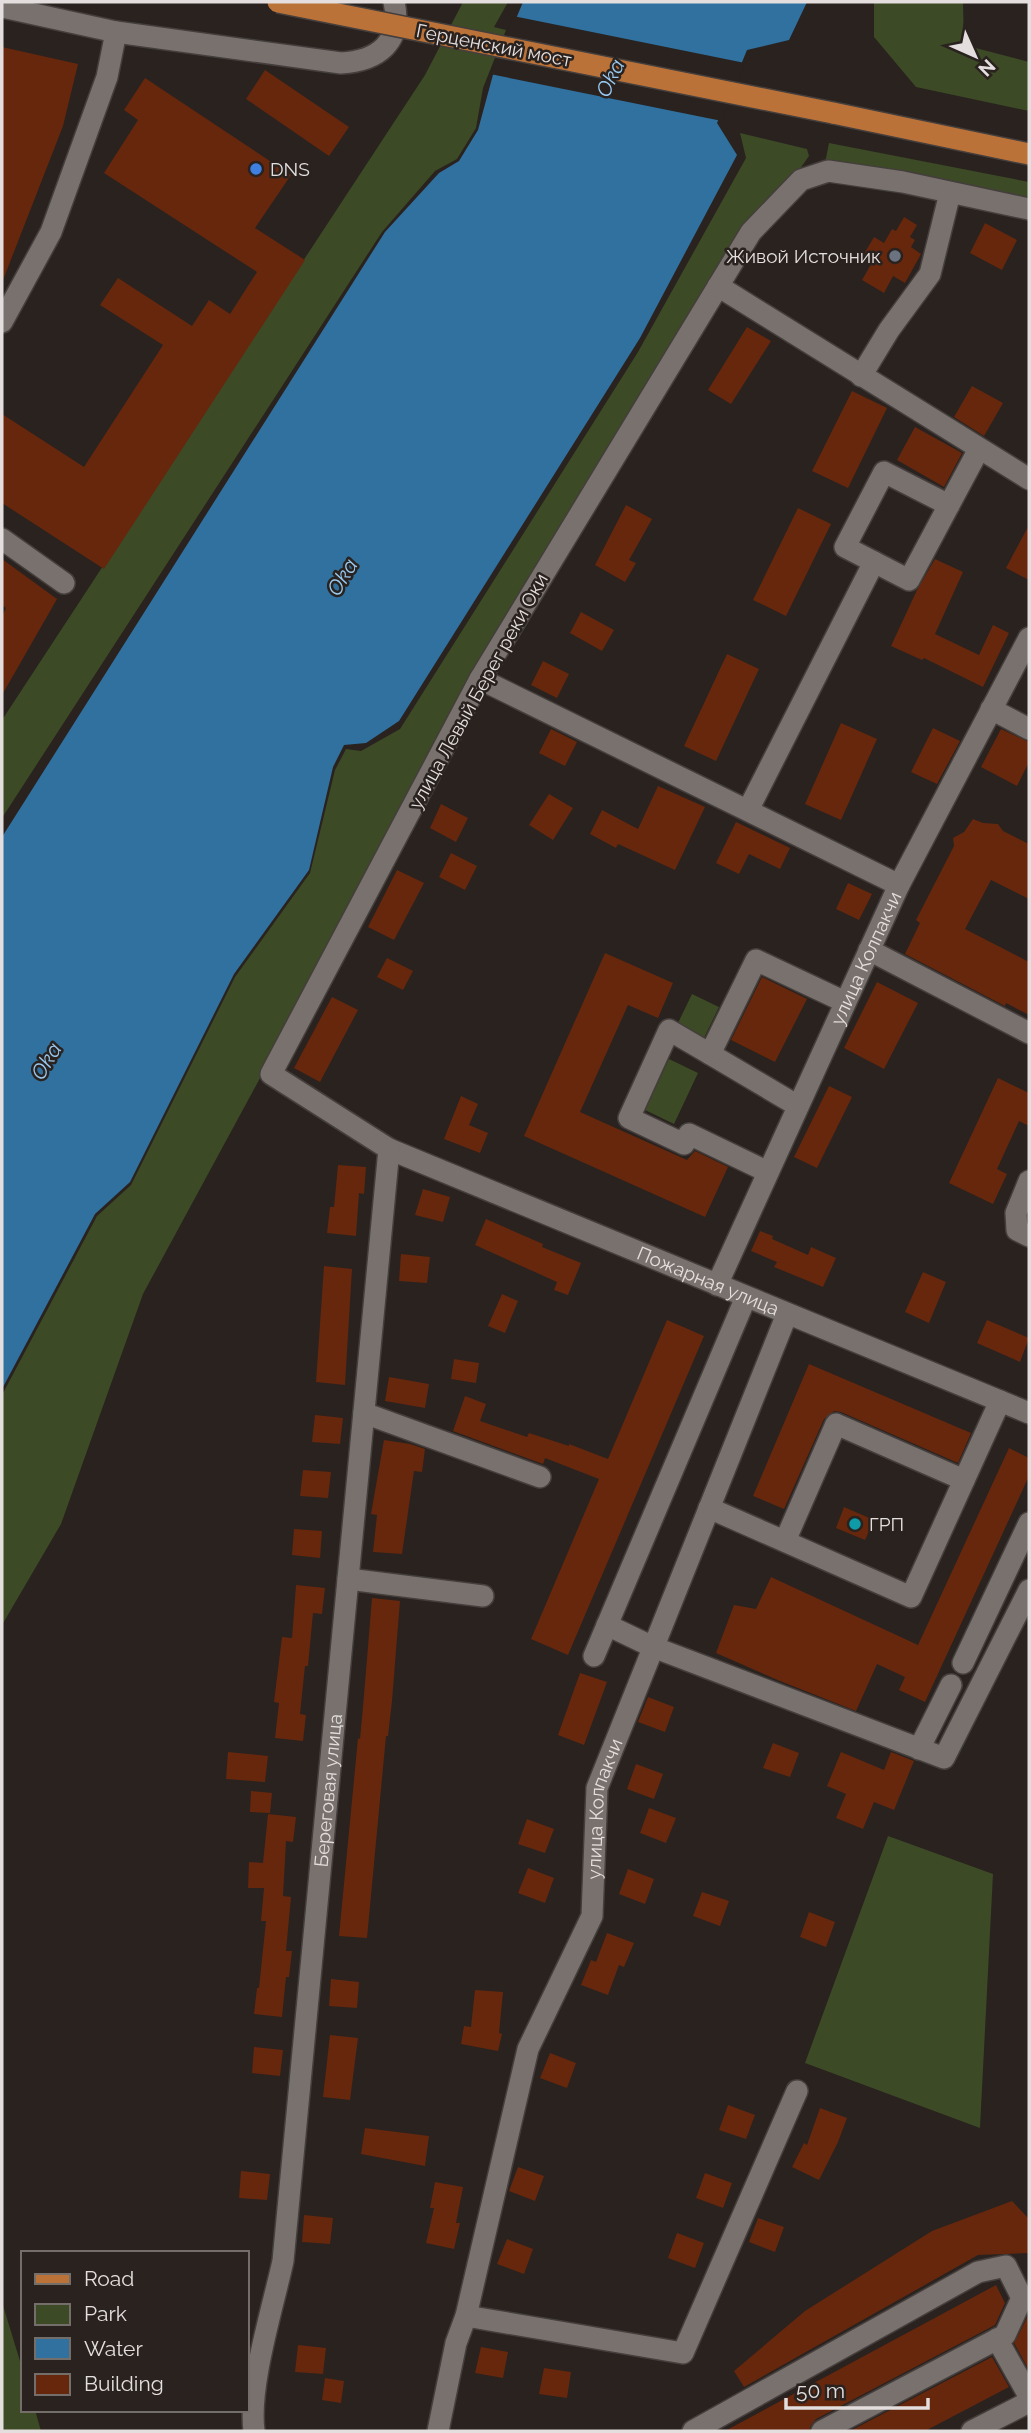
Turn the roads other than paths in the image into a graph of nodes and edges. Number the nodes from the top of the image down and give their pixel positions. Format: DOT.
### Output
graph roads {
  1 [pos="278,2"];
  2 [pos="394,2"];
  3 [pos="2,7"];
  4 [pos="116,32"];
  5 [pos="1029,154"];
  6 [pos="950,193"];
  7 [pos="1029,209"];
  8 [pos="718,286"];
  9 [pos="2,323"];
  10 [pos="862,376"];
  11 [pos="979,449"];
  12 [pos="1029,479"];
  13 [pos="949,505"];
  14 [pos="2,539"];
  15 [pos="874,562"];
  16 [pos="64,583"];
  17 [pos="1029,638"];
  18 [pos="480,679"];
  19 [pos="991,709"];
  20 [pos="1029,729"];
  21 [pos="748,810"];
  22 [pos="899,885"];
  23 [pos="869,950"];
  24 [pos="845,1002"];
  25 [pos="1029,1033"];
  26 [pos="710,1054"];
  27 [pos="798,1106"];
  28 [pos="389,1149"];
  29 [pos="768,1172"];
  30 [pos="1029,1181"];
  31 [pos="1029,1236"];
  32 [pos="716,1286"];
  33 [pos="746,1297"];
  34 [pos="786,1314"];
  35 [pos="1000,1401"];
  36 [pos="364,1413"];
  37 [pos="1029,1413"];
  38 [pos="540,1477"];
  39 [pos="964,1480"];
  40 [pos="709,1508"];
  41 [pos="1029,1523"];
  42 [pos="785,1541"];
  43 [pos="348,1579"];
  44 [pos="1029,1590"];
  45 [pos="483,1596"];
  46 [pos="607,1625"];
  47 [pos="980,1627"];
  48 [pos="1004,1639"];
  49 [pos="653,1647"];
  50 [pos="594,1656"];
  51 [pos="963,1663"];
  52 [pos="951,1685"];
  53 [pos="919,1749"];
  54 [pos="797,2091"];
  55 [pos="466,2316"];
  56 [pos="997,2339"];
  57 [pos="1029,2396"];
  58 [pos="1029,2402"];
  59 [pos="254,2431"];
  60 [pos="438,2431"];
  61 [pos="693,2431"];
  62 [pos="822,2431"];
  63 [pos="972,2431"];
  1 -- 5 [label="main road, Герценский мост, bridge"];
  2 -- 4 [label="street"];
  3 -- 4 [label="street"];
  4 -- 9 [label="street"];
  6 -- 7 [label="street, улица Левый Берег реки Оки"];
  6 -- 8 [label="street, улица Левый Берег реки Оки"];
  6 -- 10 [label="street"];
  8 -- 10 [label="street"];
  8 -- 18 [label="street, улица Левый Берег реки Оки"];
  10 -- 11 [label="street"];
  11 -- 12 [label="street"];
  11 -- 13 [label="street"];
  13 -- 15 [label="street"];
  13 -- 15 [label="street"];
  14 -- 16 [label="street"];
  15 -- 21 [label="street"];
  17 -- 19 [label="street, улица Колпакчи"];
  18 -- 21 [label="street"];
  18 -- 28 [label="street, улица Левый Берег реки Оки"];
  19 -- 20 [label="street"];
  19 -- 22 [label="street, улица Колпакчи"];
  21 -- 22 [label="street"];
  22 -- 23 [label="street, улица Колпакчи"];
  23 -- 24 [label="street, улица Колпакчи"];
  23 -- 25 [label="street"];
  24 -- 26 [label="street"];
  24 -- 27 [label="street, улица Колпакчи"];
  26 -- 27 [label="street"];
  26 -- 29 [label="street"];
  27 -- 29 [label="street, улица Колпакчи"];
  28 -- 32 [label="street, Пожарная улица"];
  28 -- 36 [label="street, Береговая улица"];
  29 -- 32 [label="street, улица Колпакчи"];
  30 -- 31 [label="street"];
  32 -- 33 [label="street, Пожарная улица"];
  33 -- 34 [label="street, Пожарная улица"];
  33 -- 46 [label="street"];
  34 -- 35 [label="street, Пожарная улица"];
  34 -- 40 [label="street, улица Колпакчи"];
  35 -- 37 [label="street, Пожарная улица"];
  35 -- 39 [label="street"];
  36 -- 38 [label="street"];
  36 -- 43 [label="street, Береговая улица"];
  39 -- 42 [label="street"];
  39 -- 42 [label="street"];
  40 -- 42 [label="street"];
  40 -- 49 [label="street, улица Колпакчи"];
  41 -- 47 [label="street"];
  43 -- 45 [label="street"];
  43 -- 59 [label="street, Береговая улица"];
  44 -- 48 [label="street"];
  46 -- 49 [label="street"];
  46 -- 50 [label="street"];
  47 -- 48 [label="street"];
  47 -- 51 [label="street"];
  48 -- 53 [label="street"];
  49 -- 53 [label="street"];
  49 -- 55 [label="street, улица Колпакчи"];
  52 -- 53 [label="street"];
  54 -- 55 [label="street"];
  55 -- 60 [label="street, улица Колпакчи"];
  56 -- 57 [label="street"];
  56 -- 61 [label="street"];
  56 -- 62 [label="street"];
  58 -- 63 [label="street"];
}
